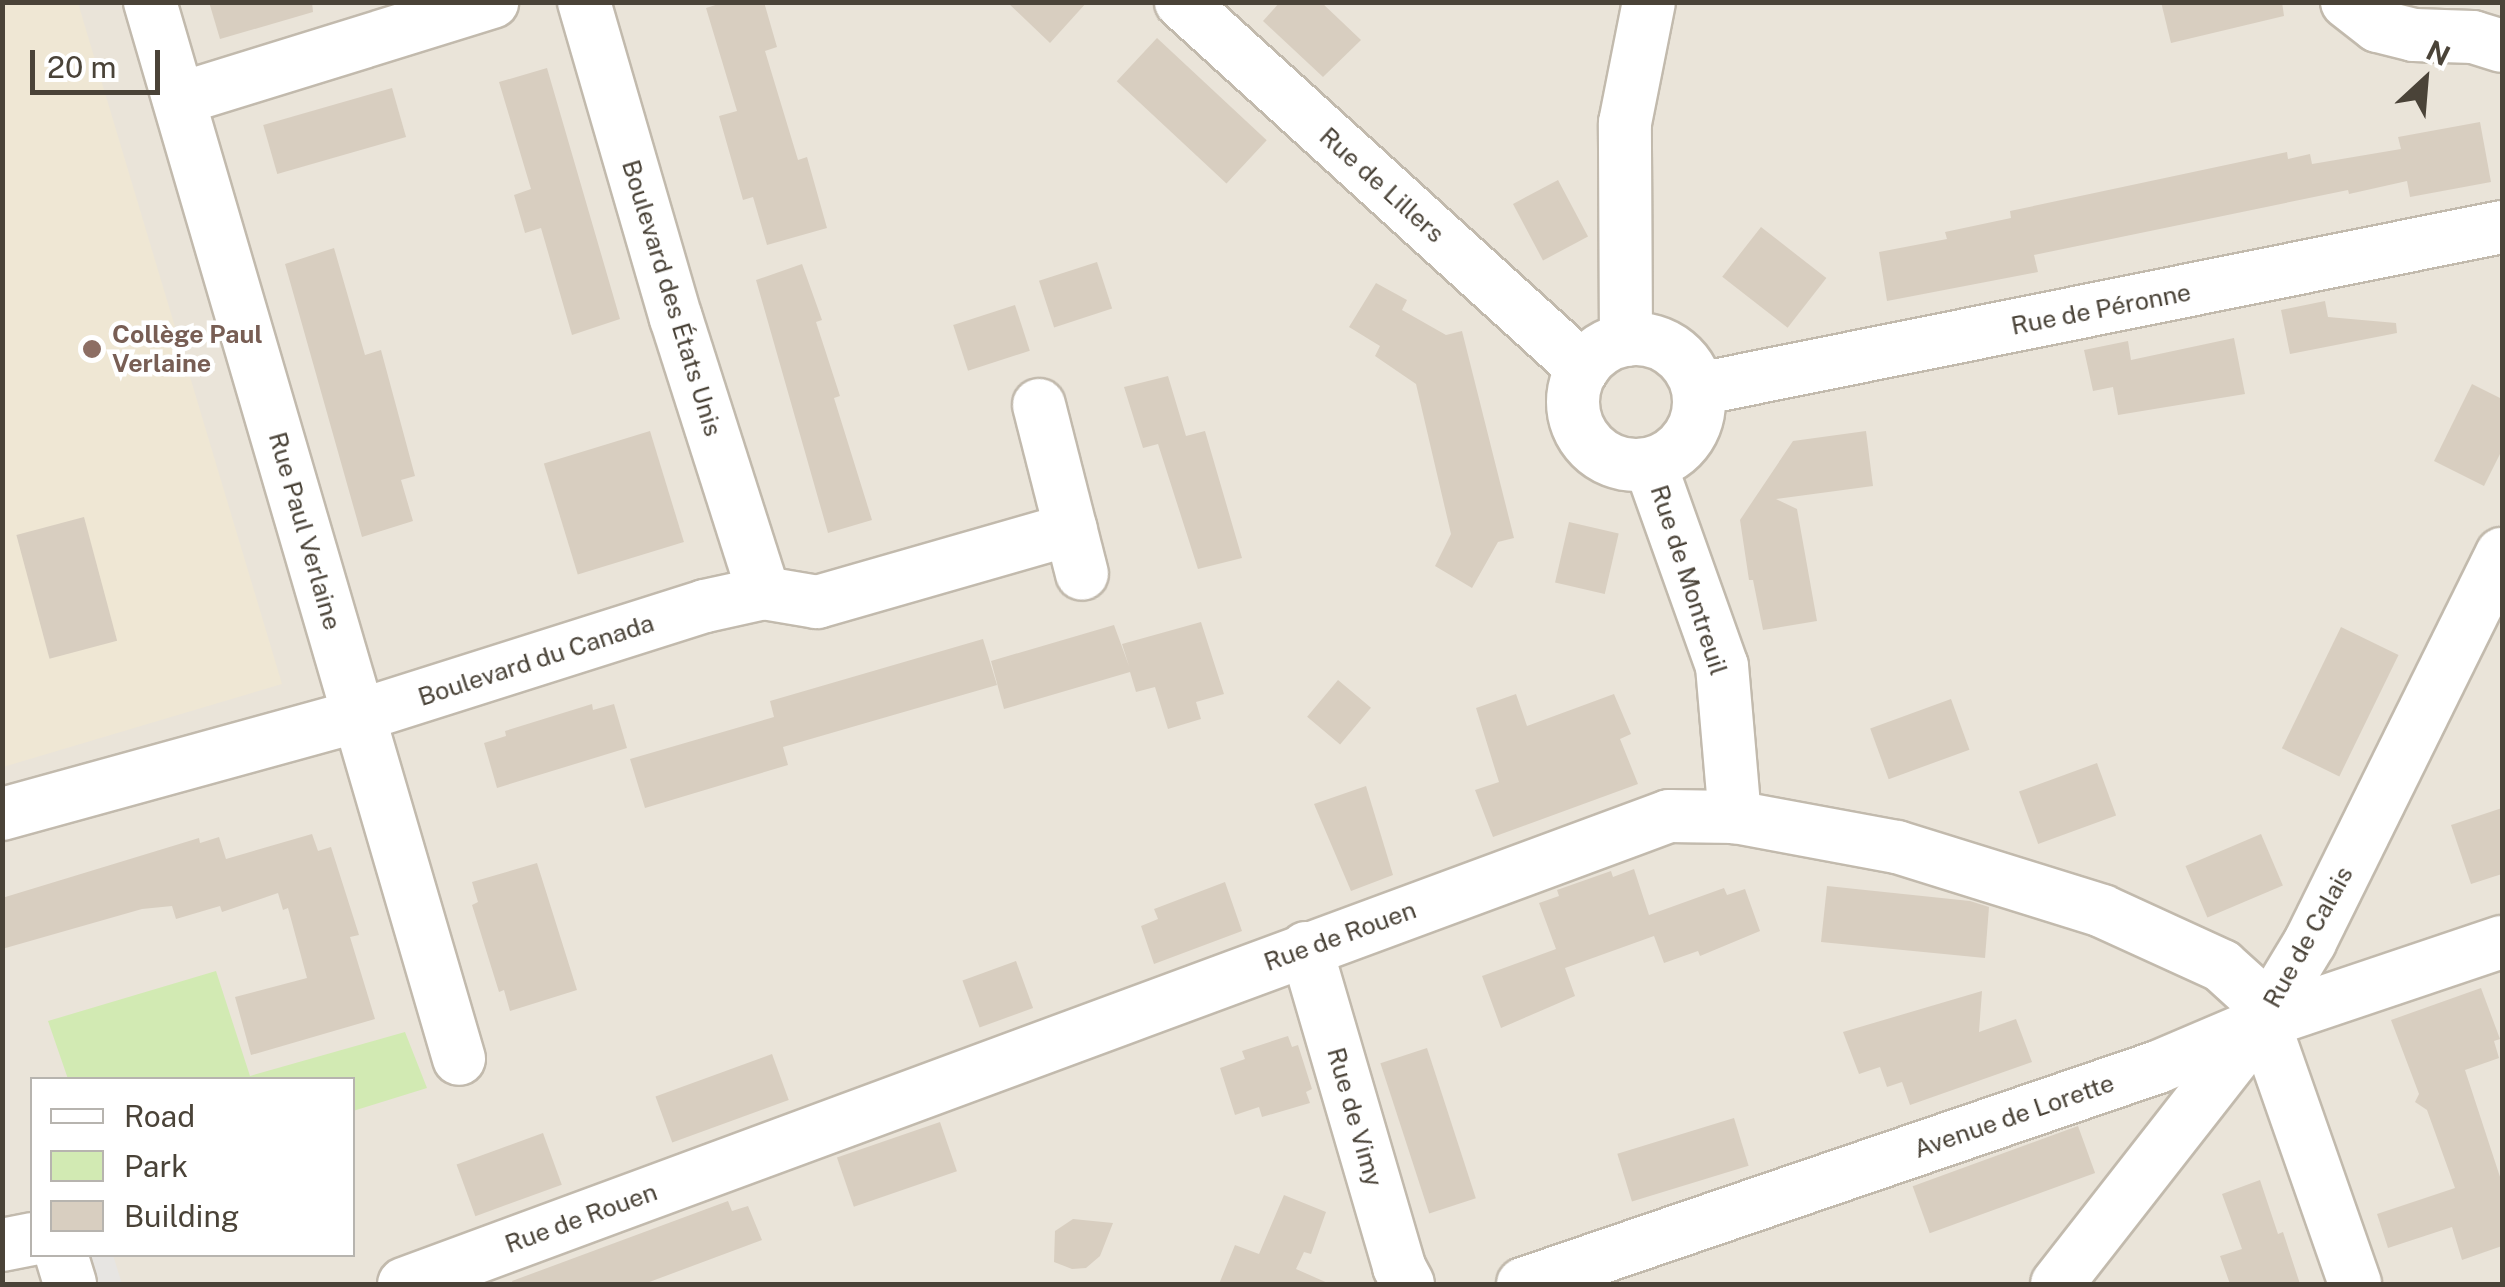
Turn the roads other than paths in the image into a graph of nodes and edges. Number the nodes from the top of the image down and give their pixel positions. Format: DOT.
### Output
graph roads {
  1 [pos="150,2"];
  2 [pos="492,2"];
  3 [pos="584,2"];
  4 [pos="1180,2"];
  5 [pos="1649,2"];
  6 [pos="2347,2"];
  7 [pos="2502,46"];
  8 [pos="179,98"];
  9 [pos="2502,227"];
  10 [pos="1626,340"];
  11 [pos="1583,368"];
  12 [pos="1699,390"];
  13 [pos="1039,405"];
  14 [pos="1650,464"];
  15 [pos="2502,554"];
  16 [pos="764,594"];
  17 [pos="358,716"];
  18 [pos="2,814"];
  19 [pos="1735,817"];
  20 [pos="2502,942"];
  21 [pos="1306,948"];
  22 [pos="2261,1023"];
  23 [pos="459,1059"];
  24 [pos="30,1239"];
  25 [pos="2,1245"];
  26 [pos="62,1257"];
  27 [pos="70,1284"];
  28 [pos="404,1284"];
  29 [pos="1408,1284"];
  30 [pos="1523,1284"];
  31 [pos="2057,1284"];
  32 [pos="2355,1284"];
  1 -- 8 [label="street, Rue Paul Verlaine"];
  2 -- 8 [label="street"];
  3 -- 16 [label="street, Boulevard des États Unis"];
  4 -- 11 [label="street, Rue de Lillers"];
  5 -- 10 [label="street"];
  6 -- 7 [label="street"];
  8 -- 17 [label="street, Rue Paul Verlaine"];
  9 -- 12 [label="street, Rue de Péronne"];
  10 -- 11 [label="street"];
  10 -- 12 [label="street"];
  11 -- 14 [label="street"];
  12 -- 14 [label="street"];
  13 -- 16 [label="street, Boulevard du Canada"];
  14 -- 19 [label="street, Rue de Montreuil"];
  15 -- 22 [label="street, Rue de Calais"];
  16 -- 17 [label="street, Boulevard du Canada"];
  17 -- 18 [label="street, Boulevard du Canada"];
  17 -- 23 [label="street, Rue Paul Verlaine"];
  19 -- 21 [label="street, Rue de Rouen"];
  19 -- 22 [label="street, Rue de Rouen"];
  20 -- 22 [label="street, Avenue de Lorette"];
  21 -- 28 [label="street, Rue de Rouen"];
  21 -- 29 [label="street, Rue de Vimy"];
  22 -- 30 [label="street, Avenue de Lorette"];
  22 -- 31 [label="street, Rue de Calais"];
  22 -- 32 [label="street, Rue de Rouen"];
  24 -- 25 [label="street"];
  26 -- 27 [label="street"];
}
